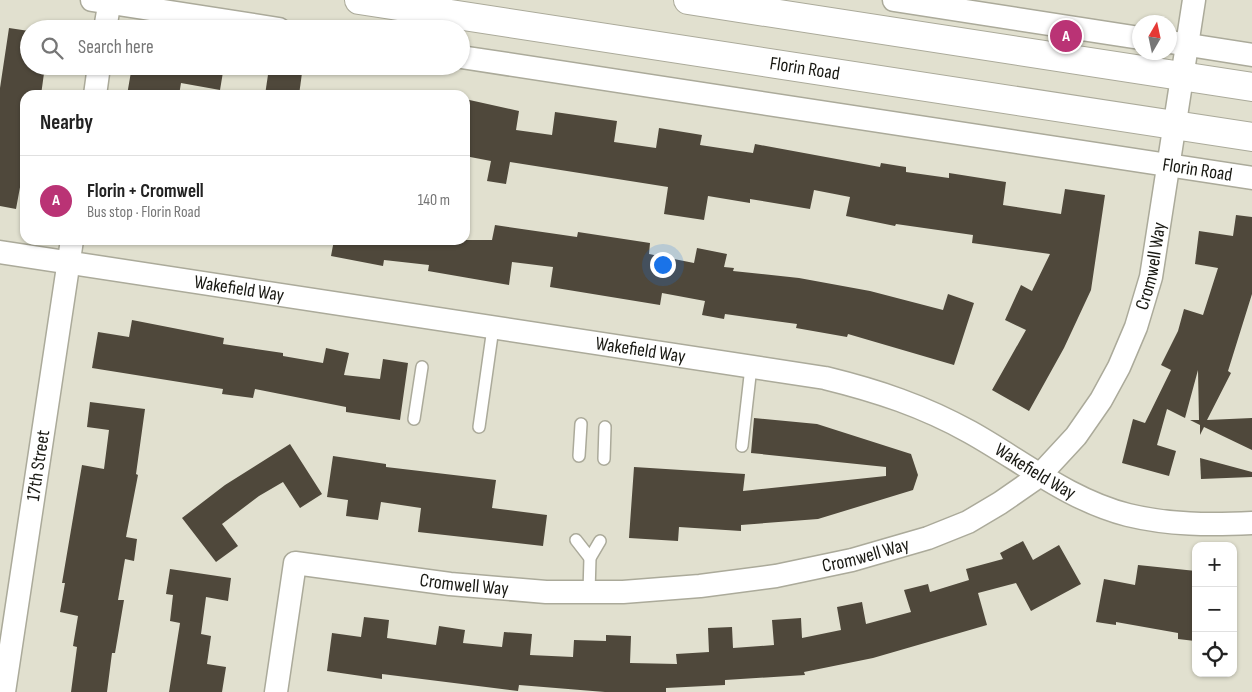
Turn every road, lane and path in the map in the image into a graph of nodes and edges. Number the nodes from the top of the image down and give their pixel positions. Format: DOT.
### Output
graph roads {
  1 [pos="359,0"];
  2 [pos="688,0"];
  3 [pos="894,0"];
  4 [pos="1194,0"];
  5 [pos="104,1"];
  6 [pos="105,20"];
  7 [pos="223,20"];
  8 [pos="1132,37"];
  9 [pos="1178,44"];
  10 [pos="1252,55"];
  11 [pos="470,57"];
  12 [pos="98,75"];
  13 [pos="1182,76"];
  14 [pos="1252,86"];
  15 [pos="96,90"];
  16 [pos="1173,125"];
  17 [pos="1252,137"];
  18 [pos="1168,165"];
  19 [pos="1252,178"];
  20 [pos="71,245"];
  21 [pos="0,252"];
  22 [pos="68,263"];
  23 [pos="493,328"];
  24 [pos="751,367"];
  25 [pos="422,368"];
  26 [pos="414,419"];
  27 [pos="581,424"];
  28 [pos="479,427"];
  29 [pos="605,427"];
  30 [pos="742,446"];
  31 [pos="579,456"];
  32 [pos="604,459"];
  33 [pos="1039,476"];
  34 [pos="1252,523"];
  35 [pos="576,540"];
  36 [pos="600,541"];
  37 [pos="590,558"];
  38 [pos="589,592"];
  39 [pos="4,692"];
  40 [pos="276,692"];
  1 -- 16 [label="main road, Florin Road"];
  2 -- 13 [label="main road"];
  3 -- 8 [label="street"];
  4 -- 9 [label="street, Cromwell Way"];
  5 -- 6 [label="street"];
  5 -- 7 [label="street"];
  9 -- 10 [label="street"];
  9 -- 13 [label="street, Cromwell Way"];
  11 -- 18 [label="street, Florin Road"];
  12 -- 15 [label="street"];
  13 -- 14 [label="main road"];
  13 -- 16 [label="street, Cromwell Way"];
  16 -- 17 [label="main road, Florin Road"];
  16 -- 18 [label="street, Cromwell Way"];
  18 -- 19 [label="street, Florin Road"];
  18 -- 33 [label="street, Cromwell Way"];
  20 -- 22 [label="street, 17th Street"];
  21 -- 22 [label="street, Wakefield Way"];
  22 -- 23 [label="street, Wakefield Way"];
  22 -- 39 [label="street, 17th Street"];
  23 -- 24 [label="street, Wakefield Way"];
  23 -- 28 [label="lane"];
  24 -- 30 [label="lane"];
  24 -- 33 [label="street, Wakefield Way"];
  25 -- 26 [label="lane"];
  27 -- 31 [label="lane"];
  29 -- 32 [label="lane"];
  33 -- 34 [label="street, Wakefield Way"];
  33 -- 38 [label="street, Cromwell Way"];
  35 -- 37 [label="lane"];
  36 -- 37 [label="lane"];
  37 -- 38 [label="lane"];
  38 -- 40 [label="street, Cromwell Way"];
}
